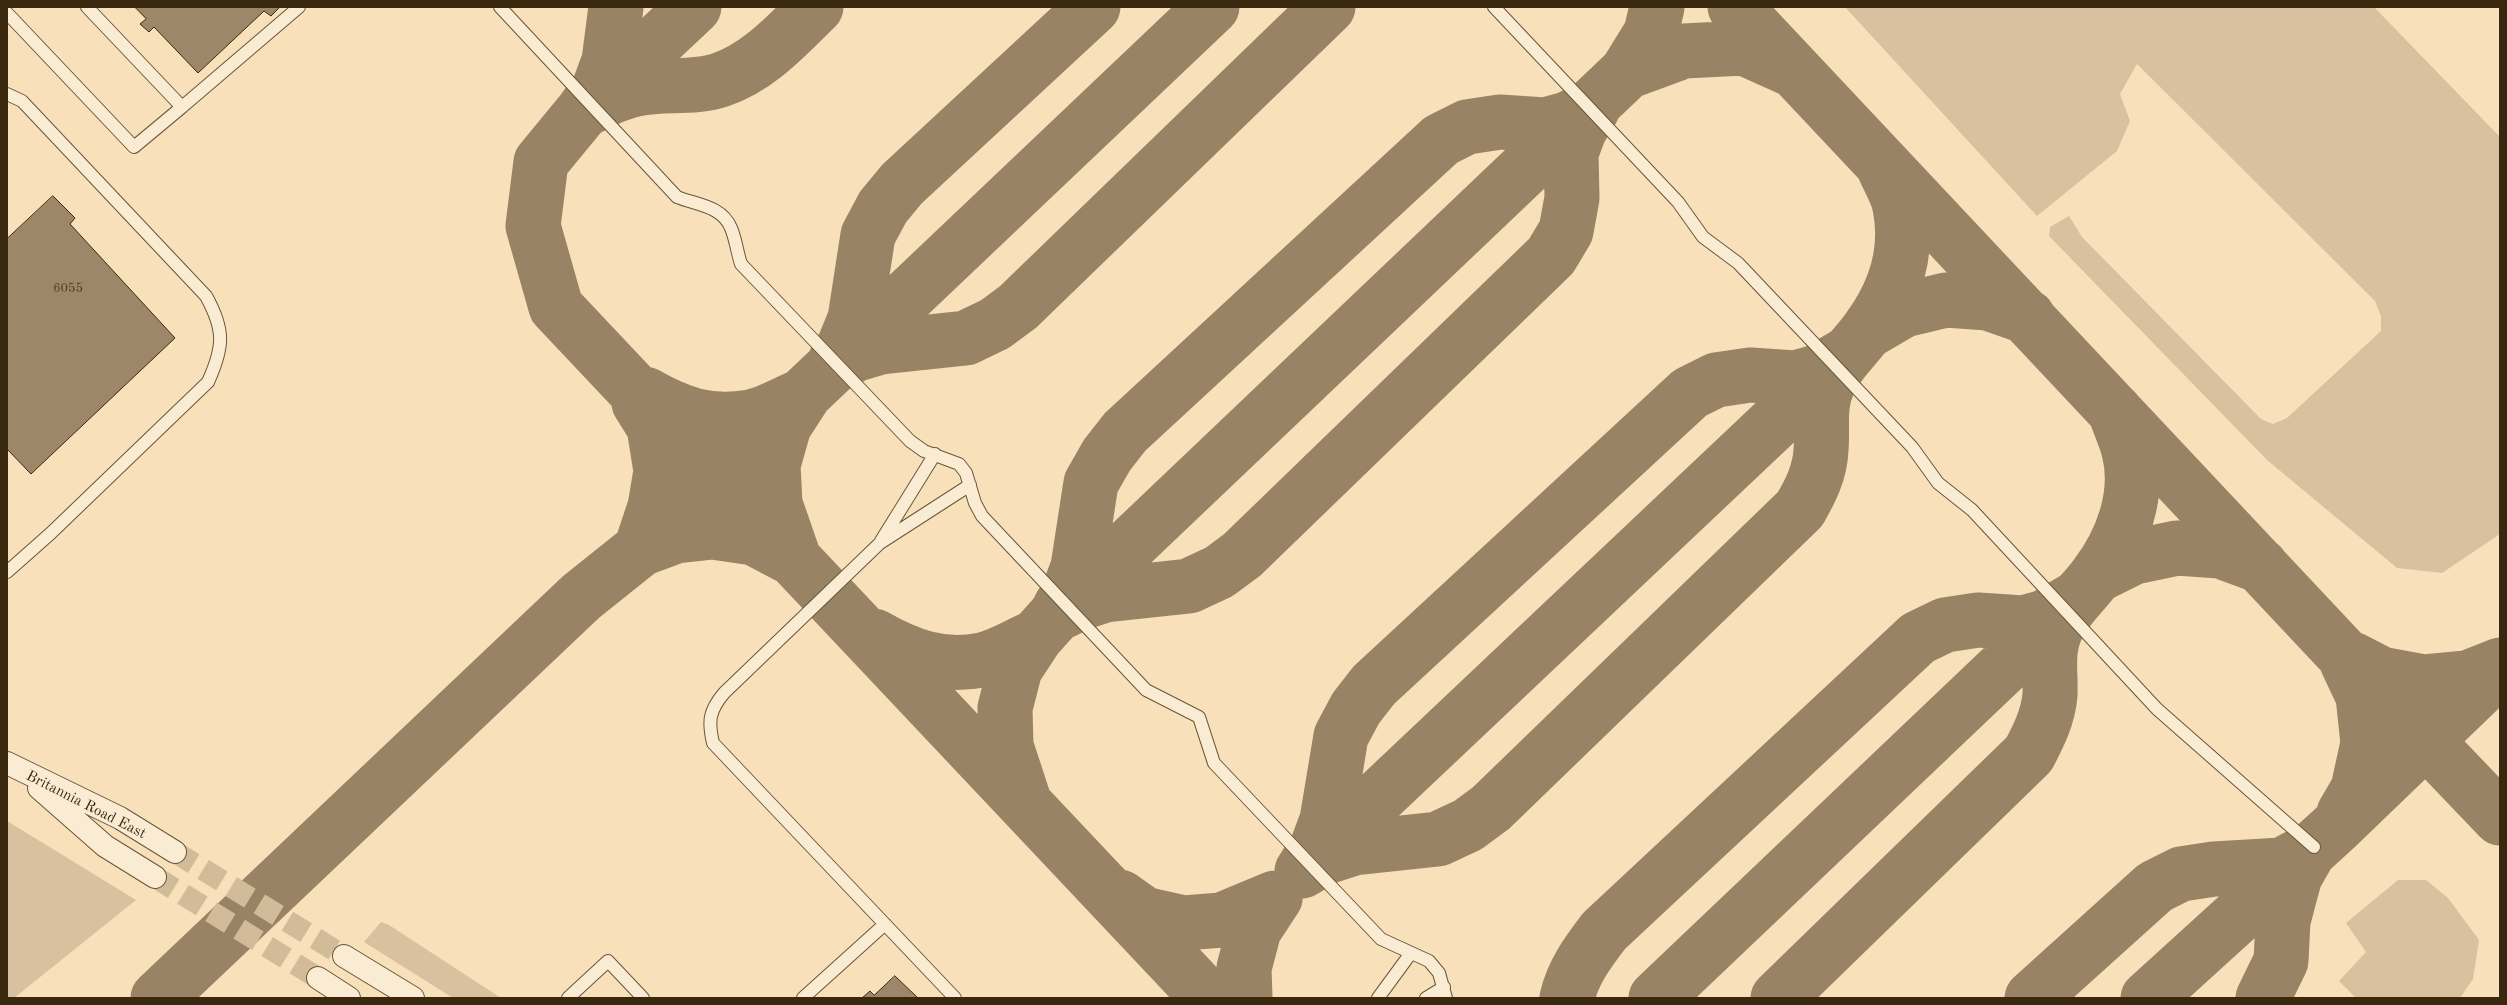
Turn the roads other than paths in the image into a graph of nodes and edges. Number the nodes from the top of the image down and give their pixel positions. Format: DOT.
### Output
graph roads {
  1 [pos="87,7"];
  2 [pos="299,7"];
  3 [pos="500,7"];
  4 [pos="1494,7"];
  5 [pos="7,13"];
  6 [pos="7,94"];
  7 [pos="182,107"];
  8 [pos="935,454"];
  9 [pos="970,485"];
  10 [pos="880,544"];
  11 [pos="7,572"];
  12 [pos="13,767"];
  13 [pos="2314,847"];
  14 [pos="175,852"];
  15 [pos="155,877"];
  16 [pos="885,924"];
  17 [pos="1411,953"];
  18 [pos="344,956"];
  19 [pos="318,978"];
  20 [pos="1445,992"];
  21 [pos="350,998"];
  22 [pos="413,998"];
  23 [pos="568,998"];
  24 [pos="643,998"];
  25 [pos="803,998"];
  26 [pos="955,998"];
  27 [pos="1378,998"];
  28 [pos="1426,998"];
  1 -- 7 [label="lane"];
  2 -- 7 [label="lane"];
  3 -- 8 [label="lane"];
  4 -- 13 [label="lane"];
  5 -- 7 [label="lane"];
  6 -- 11 [label="lane"];
  8 -- 9 [label="lane"];
  8 -- 10 [label="lane"];
  9 -- 10 [label="lane"];
  9 -- 17 [label="lane"];
  10 -- 16 [label="lane"];
  12 -- 14 [label="street, Britannia Road East"];
  12 -- 15 [label="street, Britannia Road East"];
  16 -- 25 [label="lane"];
  16 -- 26 [label="lane"];
  17 -- 20 [label="lane"];
  17 -- 27 [label="lane"];
  18 -- 22 [label="street"];
  19 -- 21 [label="street"];
  20 -- 28 [label="lane"];
  23 -- 24 [label="lane"];
}
